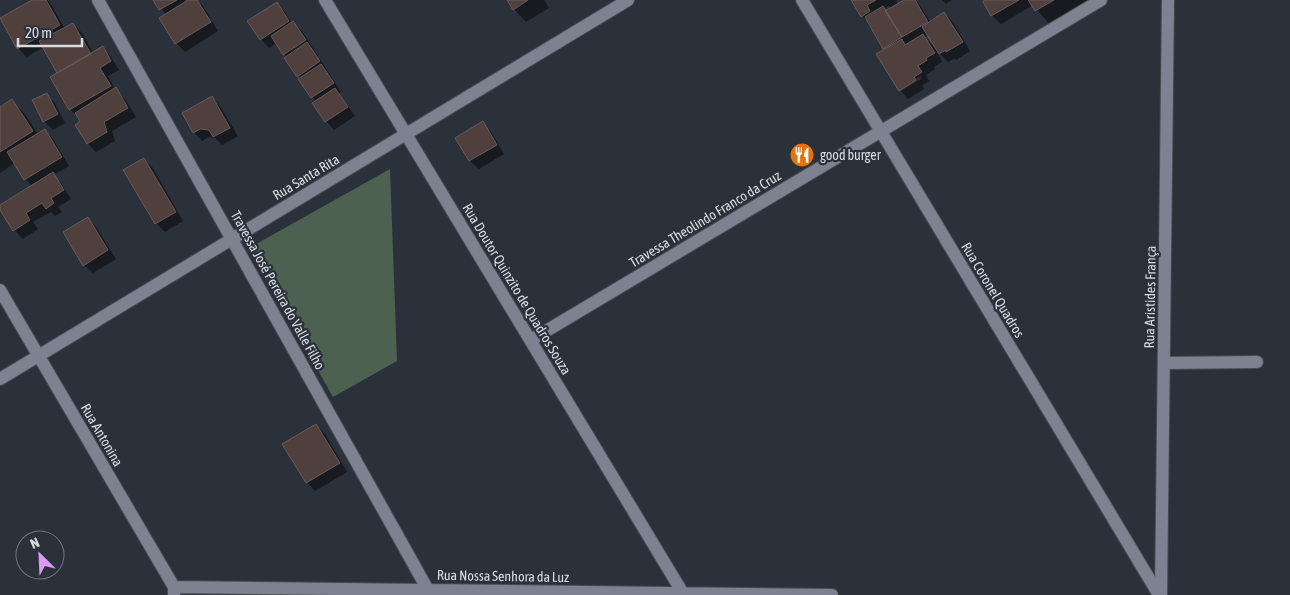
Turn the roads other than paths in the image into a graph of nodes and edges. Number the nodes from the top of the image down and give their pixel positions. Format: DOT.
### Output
graph roads {
  1 [pos="98,0"];
  2 [pos="325,0"];
  3 [pos="628,0"];
  4 [pos="802,0"];
  5 [pos="1101,0"];
  6 [pos="1168,0"];
  7 [pos="881,132"];
  8 [pos="406,134"];
  9 [pos="232,239"];
  10 [pos="0,290"];
  11 [pos="531,340"];
  12 [pos="38,356"];
  13 [pos="1257,362"];
  14 [pos="1164,363"];
  15 [pos="0,379"];
  16 [pos="174,591"];
  17 [pos="428,592"];
  18 [pos="684,594"];
  19 [pos="832,595"];
  20 [pos="1160,595"];
  1 -- 9 [label="street, Travessa José Pereira do Valle Filho"];
  2 -- 8 [label="street, Rua Doutor Quinzito de Quadros Souza"];
  3 -- 8 [label="street, Rua Santa Rita"];
  4 -- 7 [label="street, Rua Coronel Quadros"];
  5 -- 7 [label="street, Travessa Theolindo Franco da Cruz"];
  6 -- 14 [label="street, Rua Aristides França"];
  7 -- 11 [label="street, Travessa Theolindo Franco da Cruz"];
  7 -- 20 [label="street, Rua Coronel Quadros"];
  8 -- 9 [label="street, Rua Santa Rita"];
  8 -- 11 [label="street, Rua Doutor Quinzito de Quadros Souza"];
  9 -- 12 [label="street, Rua Santa Rita"];
  9 -- 17 [label="street, Travessa José Pereira do Valle Filho"];
  10 -- 12 [label="street, Rua Antonina"];
  11 -- 18 [label="street, Rua Doutor Quinzito de Quadros Souza"];
  12 -- 15 [label="street, Rua Santa Rita"];
  12 -- 16 [label="street, Rua Antonina"];
  13 -- 14 [label="street"];
  14 -- 20 [label="street, Rua Aristides França"];
  16 -- 17 [label="street, Rua Nossa Senhora da Luz"];
  17 -- 18 [label="street, Rua Nossa Senhora da Luz"];
  18 -- 19 [label="street, Rua Nossa Senhora da Luz"];
}
